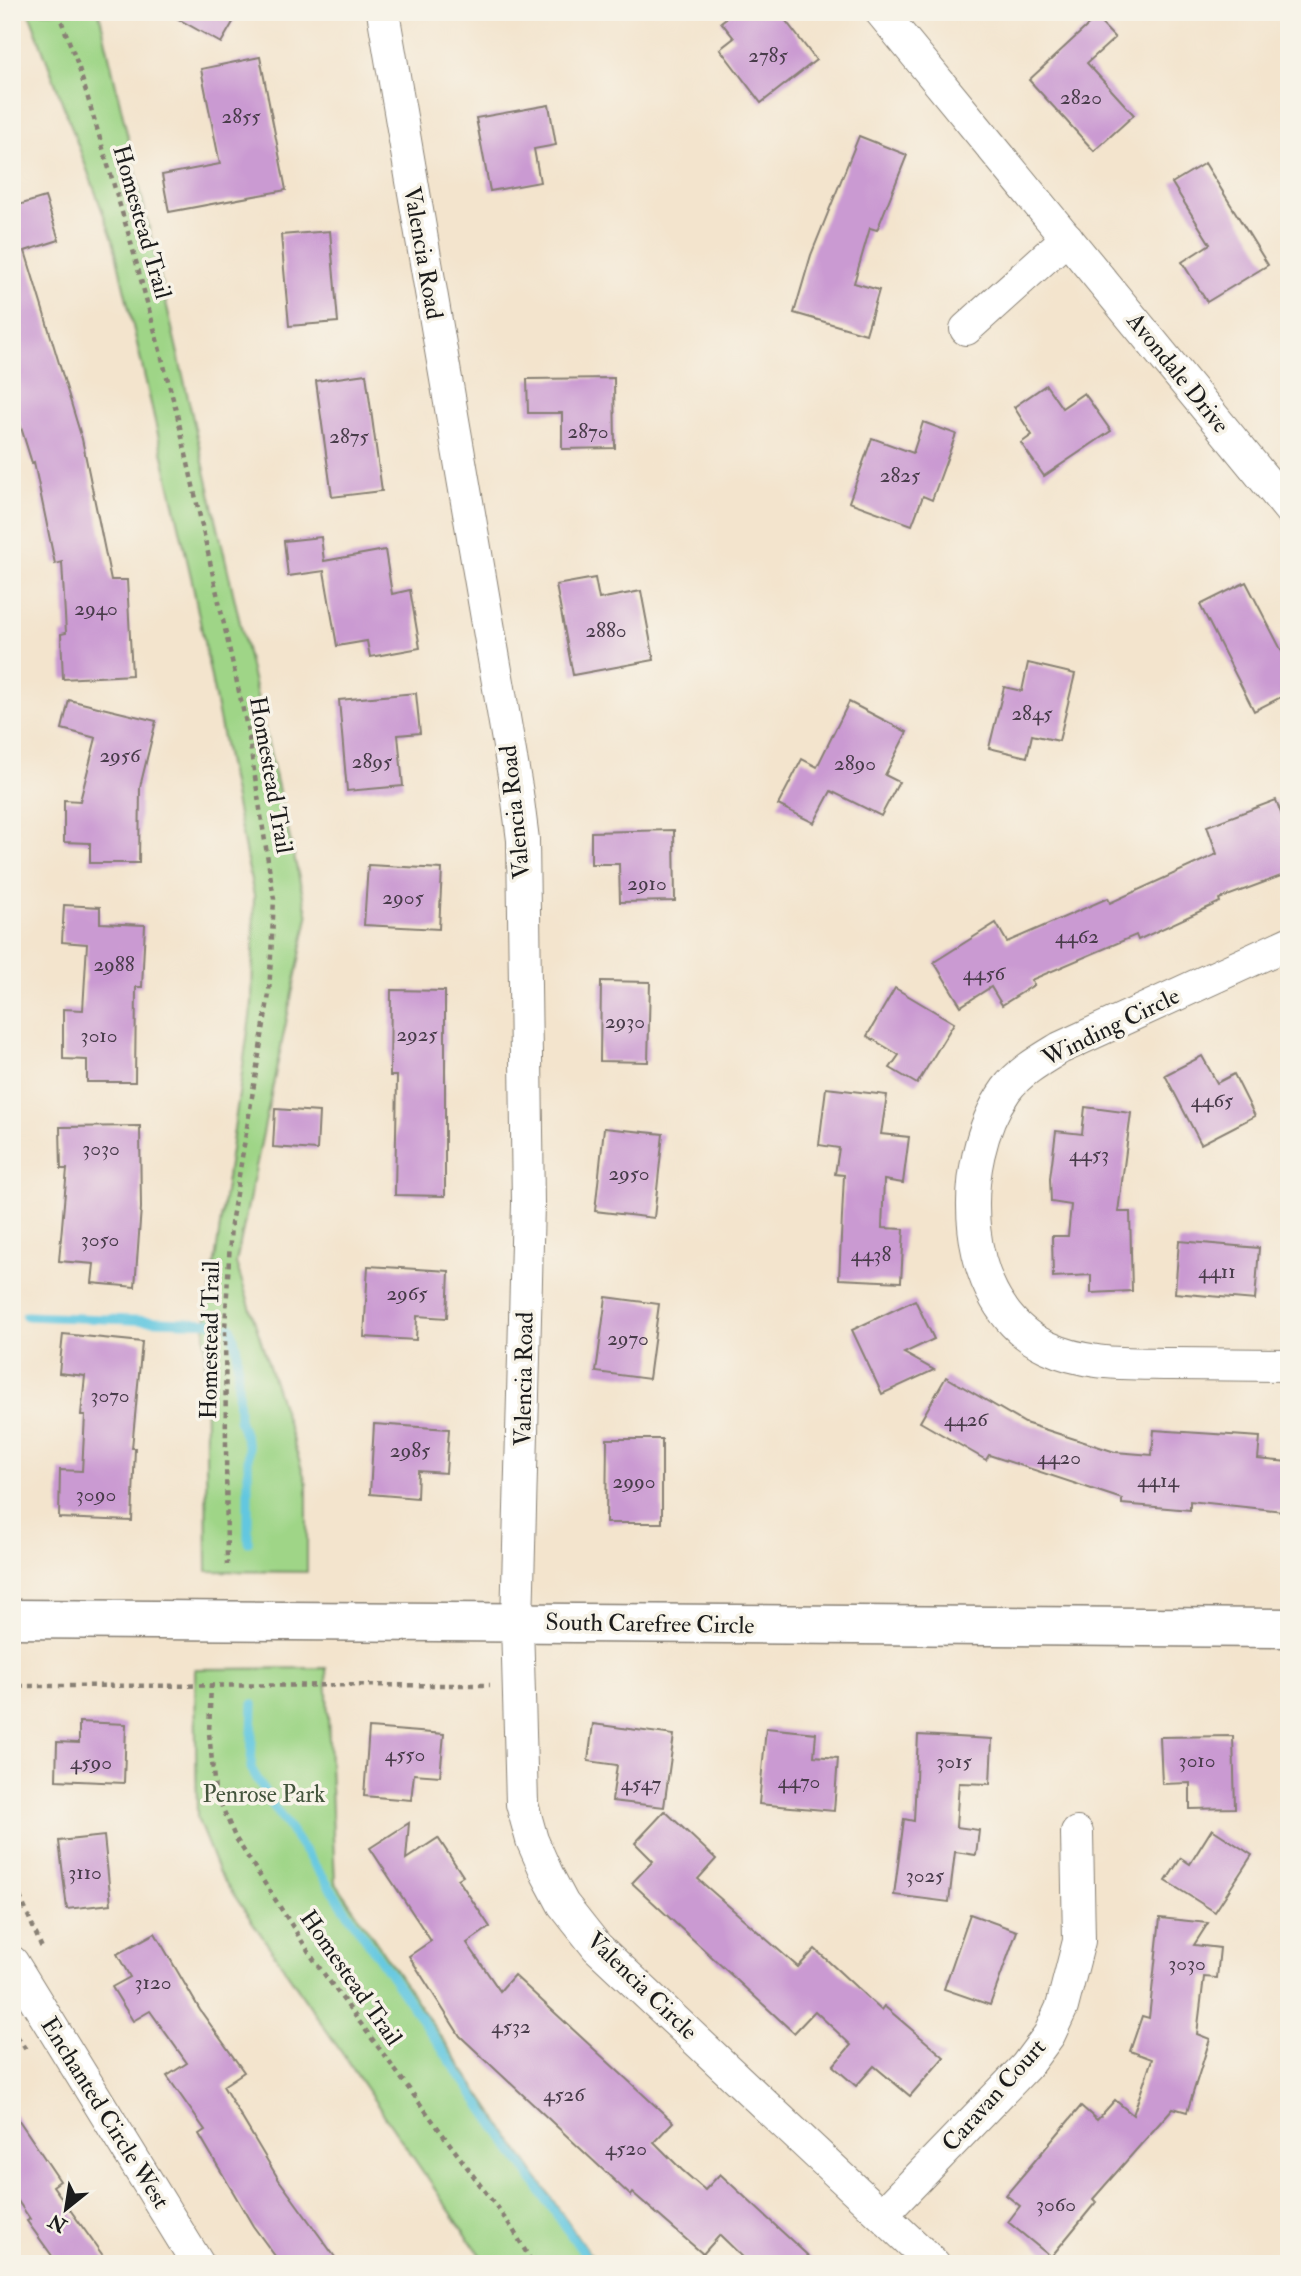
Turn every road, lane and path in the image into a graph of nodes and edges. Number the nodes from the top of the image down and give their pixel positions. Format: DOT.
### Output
graph roads {
  1 [pos="58,12"];
  2 [pos="383,12"];
  3 [pos="881,12"];
  4 [pos="1068,239"];
  5 [pos="966,329"];
  6 [pos="1289,509"];
  7 [pos="1289,943"];
  8 [pos="1289,1365"];
  9 [pos="227,1565"];
  10 [pos="12,1619"];
  11 [pos="517,1623"];
  12 [pos="1289,1628"];
  13 [pos="211,1684"];
  14 [pos="494,1685"];
  15 [pos="12,1812"];
  16 [pos="1077,1833"];
  17 [pos="12,1962"];
  18 [pos="883,2214"];
  19 [pos="198,2264"];
  20 [pos="533,2264"];
  21 [pos="934,2264"];
  1 -- 9 [label="path, Homestead Trail"];
  2 -- 11 [label="street, Valencia Road"];
  3 -- 4 [label="street, Avondale Drive"];
  4 -- 5 [label="street"];
  4 -- 6 [label="street, Avondale Drive"];
  7 -- 8 [label="street, Winding Circle"];
  10 -- 11 [label="main road, South Carefree Circle"];
  11 -- 12 [label="main road, South Carefree Circle"];
  11 -- 18 [label="street, Valencia Circle"];
  13 -- 14 [label="path"];
  13 -- 15 [label="path"];
  13 -- 20 [label="path, Homestead Trail"];
  16 -- 18 [label="street, Caravan Court"];
  17 -- 19 [label="street, Enchanted Circle West"];
  18 -- 21 [label="street, Valencia Circle"];
}
